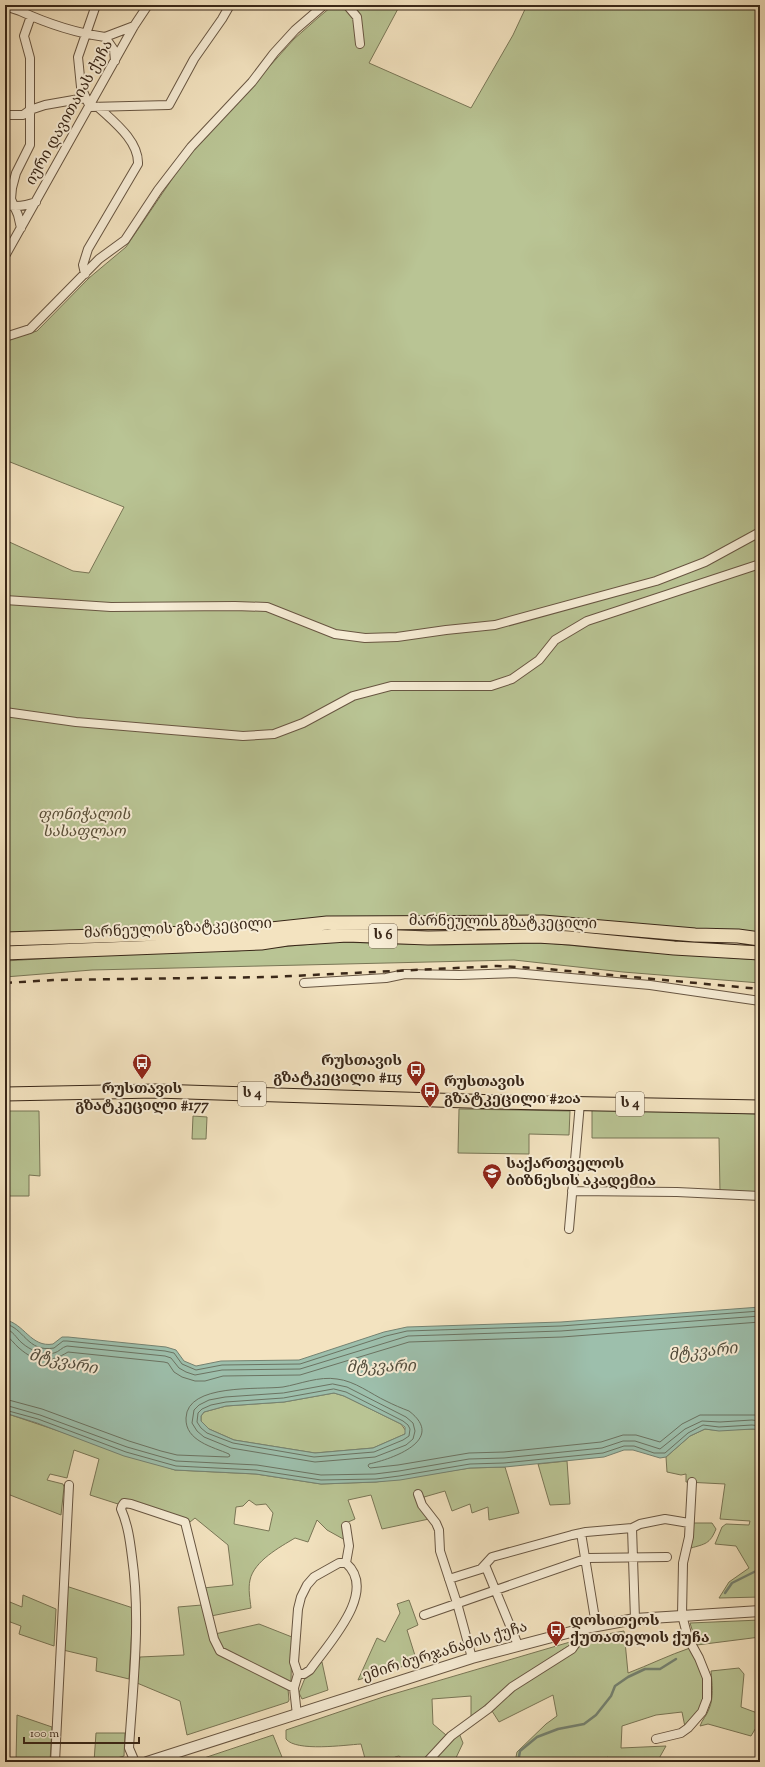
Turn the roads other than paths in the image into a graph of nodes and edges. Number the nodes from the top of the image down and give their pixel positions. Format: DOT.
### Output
graph roads {
  1 [pos="96,5"];
  2 [pos="148,5"];
  3 [pos="230,5"];
  4 [pos="324,5"];
  5 [pos="348,5"];
  6 [pos="5,6"];
  7 [pos="22,8"];
  8 [pos="31,16"];
  9 [pos="134,26"];
  10 [pos="85,34"];
  11 [pos="105,37"];
  12 [pos="360,44"];
  13 [pos="115,61"];
  14 [pos="85,98"];
  15 [pos="94,107"];
  16 [pos="30,110"];
  17 [pos="5,115"];
  18 [pos="36,202"];
  19 [pos="5,205"];
  20 [pos="14,207"];
  21 [pos="21,228"];
  22 [pos="5,256"];
  23 [pos="85,274"];
  24 [pos="5,337"];
  25 [pos="760,532"];
  26 [pos="760,564"];
  27 [pos="5,600"];
  28 [pos="5,712"];
  29 [pos="5,939"];
  30 [pos="760,939"];
  31 [pos="5,953"];
  32 [pos="760,953"];
  33 [pos="304,983"];
  34 [pos="760,1001"];
  35 [pos="5,1094"];
  36 [pos="580,1103"];
  37 [pos="760,1107"];
  38 [pos="572,1191"];
  39 [pos="760,1196"];
  40 [pos="569,1229"];
  41 [pos="692,1482"];
  42 [pos="69,1485"];
  43 [pos="418,1494"];
  44 [pos="689,1523"];
  45 [pos="346,1526"];
  46 [pos="632,1528"];
  47 [pos="581,1533"];
  48 [pos="632,1557"];
  49 [pos="667,1557"];
  50 [pos="585,1559"];
  51 [pos="346,1563"];
  52 [pos="485,1565"];
  53 [pos="449,1579"];
  54 [pos="496,1590"];
  55 [pos="458,1603"];
  56 [pos="760,1611"];
  57 [pos="424,1615"];
  58 [pos="682,1615"];
  59 [pos="635,1619"];
  60 [pos="591,1626"];
  61 [pos="518,1645"];
  62 [pos="472,1658"];
  63 [pos="298,1674"];
  64 [pos="294,1688"];
  65 [pos="297,1715"];
  66 [pos="656,1739"];
  67 [pos="54,1762"];
  68 [pos="135,1762"];
  69 [pos="146,1762"];
  70 [pos="427,1762"];
  1 -- 10 [label="street"];
  2 -- 9 [label="street, იური დავითაიას ქუჩა"];
  3 -- 15 [label="street"];
  4 -- 23 [label="street"];
  5 -- 12 [label="street"];
  6 -- 7 [label="street"];
  7 -- 8 [label="street"];
  8 -- 10 [label="street"];
  8 -- 16 [label="street"];
  9 -- 11 [label="street"];
  9 -- 13 [label="street, იური დავითაიას ქუჩა"];
  10 -- 11 [label="street"];
  10 -- 14 [label="street"];
  11 -- 13 [label="street"];
  13 -- 15 [label="street, იური დავითაიას ქუჩა"];
  14 -- 15 [label="street"];
  14 -- 16 [label="street"];
  15 -- 18 [label="street, იური დავითაიას ქუჩა"];
  15 -- 23 [label="street"];
  16 -- 17 [label="street"];
  16 -- 20 [label="street"];
  18 -- 20 [label="street"];
  18 -- 21 [label="street, იური დავითაიას ქუჩა"];
  19 -- 20 [label="street"];
  20 -- 21 [label="street"];
  21 -- 22 [label="street, იური დავითაიას ქუჩა"];
  23 -- 24 [label="street"];
  25 -- 27 [label="street"];
  26 -- 28 [label="street"];
  29 -- 30 [label="highway, მარნეულის გზატკეცილი / ს 6"];
  31 -- 32 [label="highway, მარნეულის გზატკეცილი / ს 6"];
  33 -- 34 [label="street"];
  35 -- 36 [label="highway, ს 4"];
  36 -- 37 [label="highway, ს 4"];
  36 -- 38 [label="street"];
  38 -- 39 [label="street"];
  38 -- 40 [label="street"];
  41 -- 44 [label="street"];
  42 -- 67 [label="street"];
  43 -- 53 [label="street"];
  44 -- 46 [label="street"];
  44 -- 58 [label="street"];
  45 -- 51 [label="street"];
  46 -- 47 [label="street"];
  46 -- 48 [label="street"];
  47 -- 50 [label="street"];
  47 -- 52 [label="street"];
  48 -- 49 [label="street"];
  48 -- 50 [label="street"];
  48 -- 59 [label="street"];
  50 -- 54 [label="street"];
  50 -- 60 [label="street"];
  51 -- 63 [label="street"];
  51 -- 63 [label="street"];
  52 -- 53 [label="street"];
  52 -- 54 [label="street"];
  53 -- 55 [label="street"];
  54 -- 55 [label="street"];
  54 -- 61 [label="street"];
  55 -- 57 [label="street"];
  55 -- 62 [label="street"];
  56 -- 58 [label="street, ემირ ბურჯანაძის ქუჩა"];
  58 -- 59 [label="street, ემირ ბურჯანაძის ქუჩა"];
  58 -- 66 [label="street"];
  59 -- 60 [label="street, ემირ ბურჯანაძის ქუჩა"];
  60 -- 61 [label="street, ემირ ბურჯანაძის ქუჩა"];
  60 -- 70 [label="street"];
  61 -- 62 [label="street, ემირ ბურჯანაძის ქუჩა"];
  62 -- 65 [label="street, ემირ ბურჯანაძის ქუჩა"];
  63 -- 64 [label="street"];
  64 -- 65 [label="street"];
  64 -- 68 [label="street"];
  65 -- 69 [label="street, ემირ ბურჯანაძის ქუჩა"];
}
